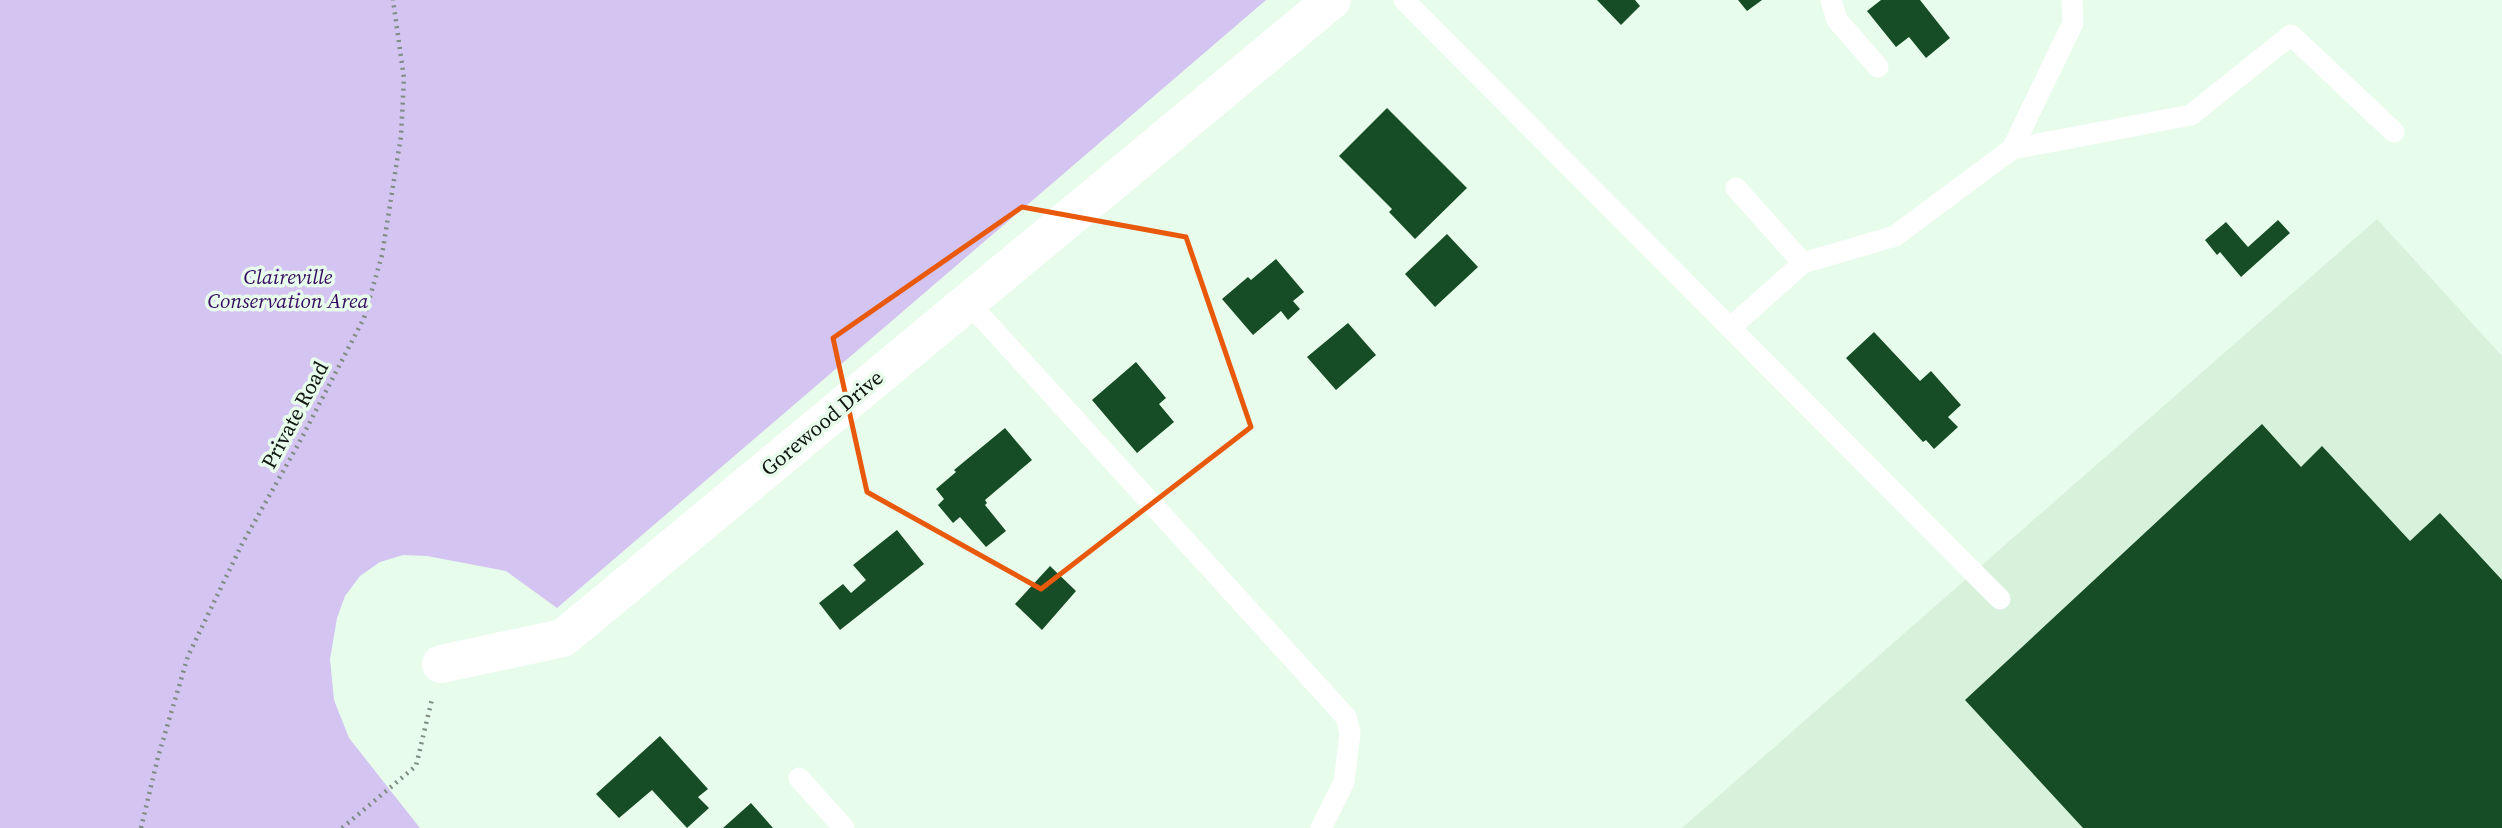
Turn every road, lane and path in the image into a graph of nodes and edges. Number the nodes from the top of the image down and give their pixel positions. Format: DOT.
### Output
graph roads {
  1 [pos="393,0"];
  2 [pos="1332,0"];
  3 [pos="1404,0"];
  4 [pos="1830,0"];
  5 [pos="2072,0"];
  6 [pos="1878,67"];
  7 [pos="2394,132"];
  8 [pos="2012,149"];
  9 [pos="1735,188"];
  10 [pos="1803,263"];
  11 [pos="968,302"];
  12 [pos="1730,328"];
  13 [pos="2000,599"];
  14 [pos="441,664"];
  15 [pos="799,778"];
  16 [pos="141,828"];
  17 [pos="342,828"];
  18 [pos="844,828"];
  19 [pos="1321,828"];
  1 -- 16 [label="path, Private Road"];
  2 -- 11 [label="street, Gorewood Drive"];
  3 -- 12 [label="lane"];
  4 -- 6 [label="lane"];
  5 -- 8 [label="lane"];
  7 -- 8 [label="lane"];
  8 -- 10 [label="lane"];
  9 -- 10 [label="lane"];
  10 -- 12 [label="lane"];
  11 -- 14 [label="street, Gorewood Drive"];
  11 -- 19 [label="lane"];
  12 -- 13 [label="lane"];
  14 -- 17 [label="path"];
  15 -- 18 [label="lane"];
}
